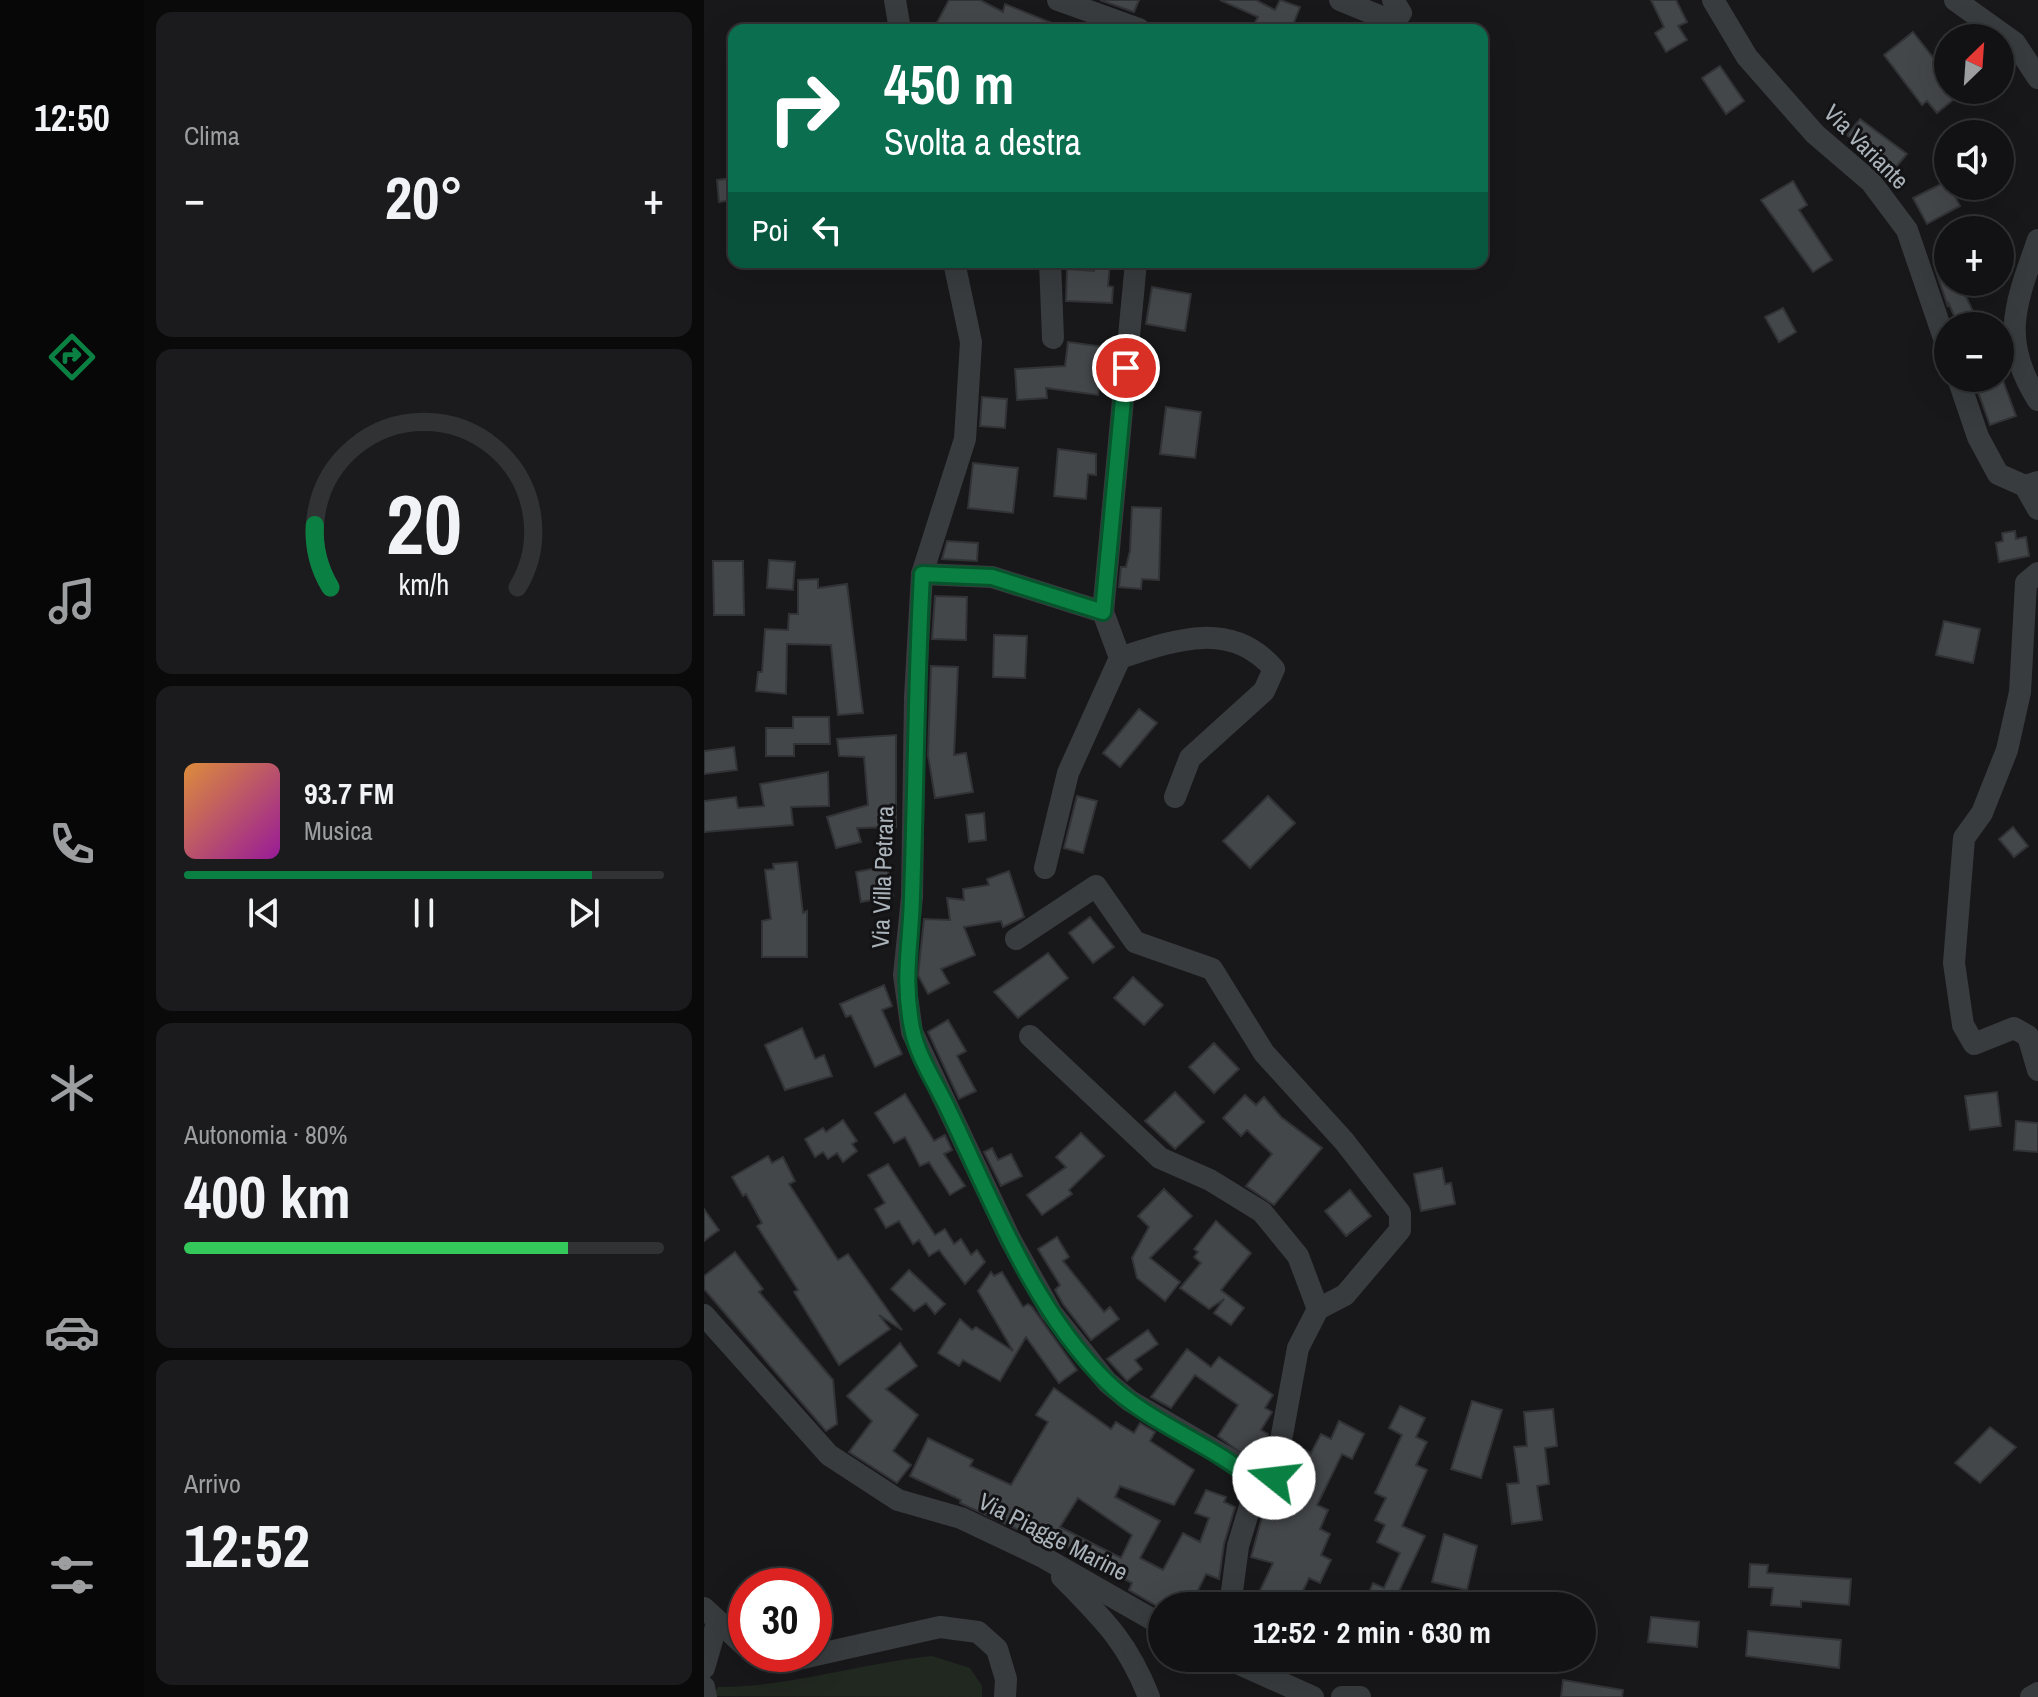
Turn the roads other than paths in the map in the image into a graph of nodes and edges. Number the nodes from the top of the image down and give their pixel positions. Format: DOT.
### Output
graph roads {
  1 [pos="895,0"];
  2 [pos="1058,0"];
  3 [pos="1340,0"];
  4 [pos="1393,0"];
  5 [pos="1713,0"];
  6 [pos="1955,0"];
  7 [pos="899,24"];
  8 [pos="1125,24"];
  9 [pos="2038,78"];
  10 [pos="2038,240"];
  11 [pos="955,268"];
  12 [pos="1050,268"];
  13 [pos="1135,268"];
  14 [pos="1935,312"];
  15 [pos="1053,338"];
  16 [pos="1963,392"];
  17 [pos="2038,400"];
  18 [pos="2031,484"];
  19 [pos="2038,509"];
  20 [pos="2038,573"];
  21 [pos="922,574"];
  22 [pos="1103,612"];
  23 [pos="1120,658"];
  24 [pos="1175,797"];
  25 [pos="1045,868"];
  26 [pos="1016,939"];
  27 [pos="1030,1036"];
  28 [pos="2038,1070"];
  29 [pos="1318,1309"];
  30 [pos="704,1315"];
  31 [pos="1257,1483"];
  32 [pos="1041,1556"];
  33 [pos="1232,1592"];
  34 [pos="710,1615"];
  35 [pos="1148,1617"];
  36 [pos="728,1631"];
  37 [pos="832,1651"];
  38 [pos="704,1668"];
  39 [pos="1257,1672"];
  40 [pos="704,1687"];
  41 [pos="2038,1693"];
  42 [pos="706,1697"];
  43 [pos="1005,1697"];
  44 [pos="1149,1697"];
  45 [pos="1313,1697"];
  46 [pos="1342,1697"];
  47 [pos="1360,1697"];
  48 [pos="2031,1697"];
  1 -- 7 [label="street"];
  2 -- 8 [label="street"];
  3 -- 4 [label="street"];
  5 -- 14 [label="street, Via Variante"];
  6 -- 9 [label="street"];
  10 -- 17 [label="street"];
  11 -- 21 [label="street, Via Villa Petrara"];
  12 -- 15 [label="street"];
  13 -- 22 [label="street"];
  16 -- 18 [label="street"];
  18 -- 19 [label="street"];
  20 -- 28 [label="street"];
  21 -- 22 [label="street"];
  21 -- 31 [label="street, Via Villa Petrara"];
  22 -- 23 [label="street"];
  23 -- 24 [label="street"];
  23 -- 25 [label="street"];
  26 -- 29 [label="street"];
  27 -- 29 [label="street"];
  29 -- 31 [label="street"];
  30 -- 32 [label="street, Via Piagge Marine"];
  31 -- 33 [label="street"];
  32 -- 35 [label="street, Via Piagge Marine"];
  32 -- 44 [label="street"];
  34 -- 36 [label="street"];
  34 -- 38 [label="street"];
  37 -- 43 [label="street"];
  39 -- 45 [label="street"];
  40 -- 42 [label="street"];
  41 -- 48 [label="street"];
  46 -- 47 [label="street"];
}
